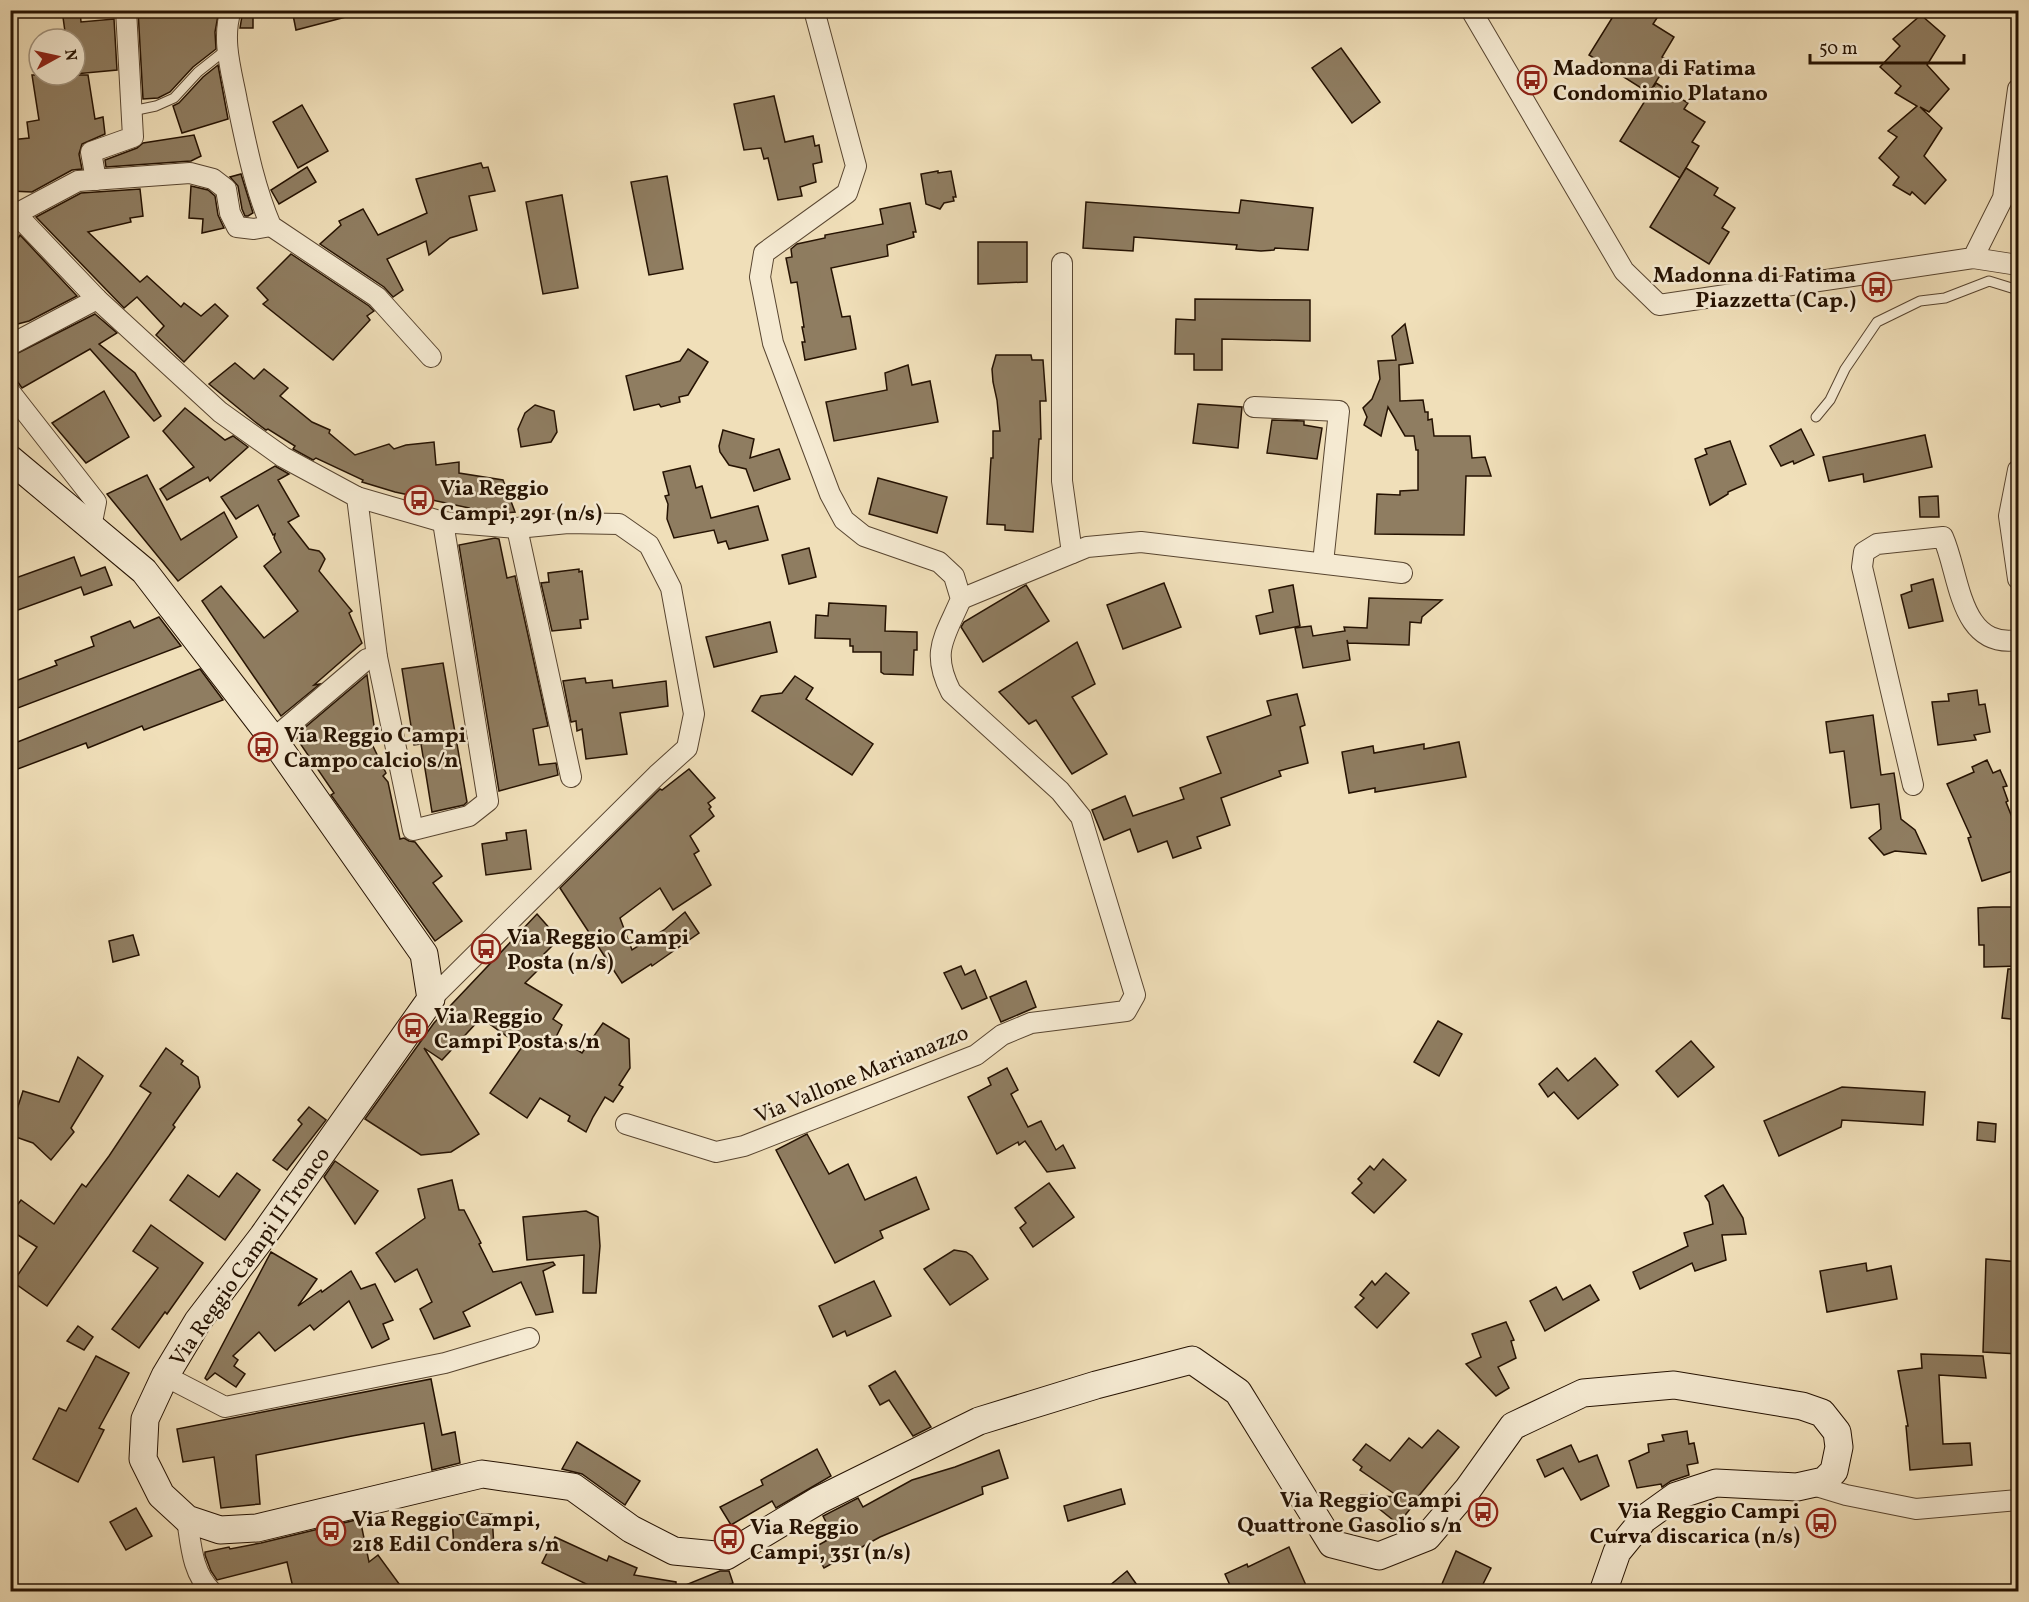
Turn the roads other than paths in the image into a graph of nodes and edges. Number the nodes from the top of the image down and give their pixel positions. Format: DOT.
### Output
graph roads {
  1 [pos="126,10"];
  2 [pos="231,10"];
  3 [pos="814,10"];
  4 [pos="1471,10"];
  5 [pos="227,49"];
  6 [pos="2019,89"];
  7 [pos="132,111"];
  8 [pos="96,180"];
  9 [pos="13,213"];
  10 [pos="271,225"];
  11 [pos="1973,258"];
  12 [pos="1062,263"];
  13 [pos="2019,265"];
  14 [pos="2019,290"];
  15 [pos="97,299"];
  16 [pos="10,345"];
  17 [pos="431,357"];
  18 [pos="10,392"];
  19 [pos="1254,407"];
  20 [pos="1816,417"];
  21 [pos="10,459"];
  22 [pos="2019,470"];
  23 [pos="357,497"];
  24 [pos="443,522"];
  25 [pos="91,527"];
  26 [pos="517,528"];
  27 [pos="1072,553"];
  28 [pos="1323,563"];
  29 [pos="1402,573"];
  30 [pos="2019,579"];
  31 [pos="961,598"];
  32 [pos="2019,640"];
  33 [pos="377,657"];
  34 [pos="273,739"];
  35 [pos="571,777"];
  36 [pos="1913,784"];
  37 [pos="431,999"];
  38 [pos="626,1124"];
  39 [pos="529,1338"];
  40 [pos="165,1376"];
  41 [pos="1813,1485"];
  42 [pos="2019,1500"];
  43 [pos="187,1519"];
  44 [pos="212,1592"];
  45 [pos="1602,1592"];
  1 -- 7 [label="street"];
  2 -- 5 [label="street"];
  3 -- 31 [label="street"];
  4 -- 11 [label="street"];
  5 -- 7 [label="lane"];
  5 -- 10 [label="street"];
  6 -- 11 [label="street"];
  7 -- 8 [label="street"];
  8 -- 9 [label="street"];
  8 -- 10 [label="street"];
  9 -- 15 [label="street"];
  10 -- 17 [label="street"];
  11 -- 13 [label="street"];
  12 -- 27 [label="street"];
  14 -- 20 [label="lane"];
  15 -- 16 [label="street"];
  15 -- 23 [label="street"];
  18 -- 25 [label="street"];
  19 -- 28 [label="street"];
  21 -- 25 [label="main road"];
  22 -- 30 [label="street"];
  23 -- 24 [label="street"];
  23 -- 33 [label="street"];
  24 -- 26 [label="street"];
  24 -- 33 [label="street"];
  25 -- 34 [label="main road"];
  26 -- 35 [label="street"];
  26 -- 37 [label="street"];
  27 -- 28 [label="street"];
  27 -- 31 [label="street"];
  28 -- 29 [label="street"];
  31 -- 38 [label="street, Via Vallone Marianazzo"];
  32 -- 36 [label="street"];
  33 -- 34 [label="street"];
  34 -- 37 [label="main road"];
  37 -- 40 [label="main road, Via Reggio Campi II Tronco"];
  39 -- 40 [label="street"];
  40 -- 43 [label="main road, Via Reggio Campi II Tronco"];
  41 -- 42 [label="street"];
  41 -- 43 [label="main road, Via Reggio Campi II Tronco"];
  41 -- 45 [label="main road"];
  43 -- 44 [label="street"];
}
